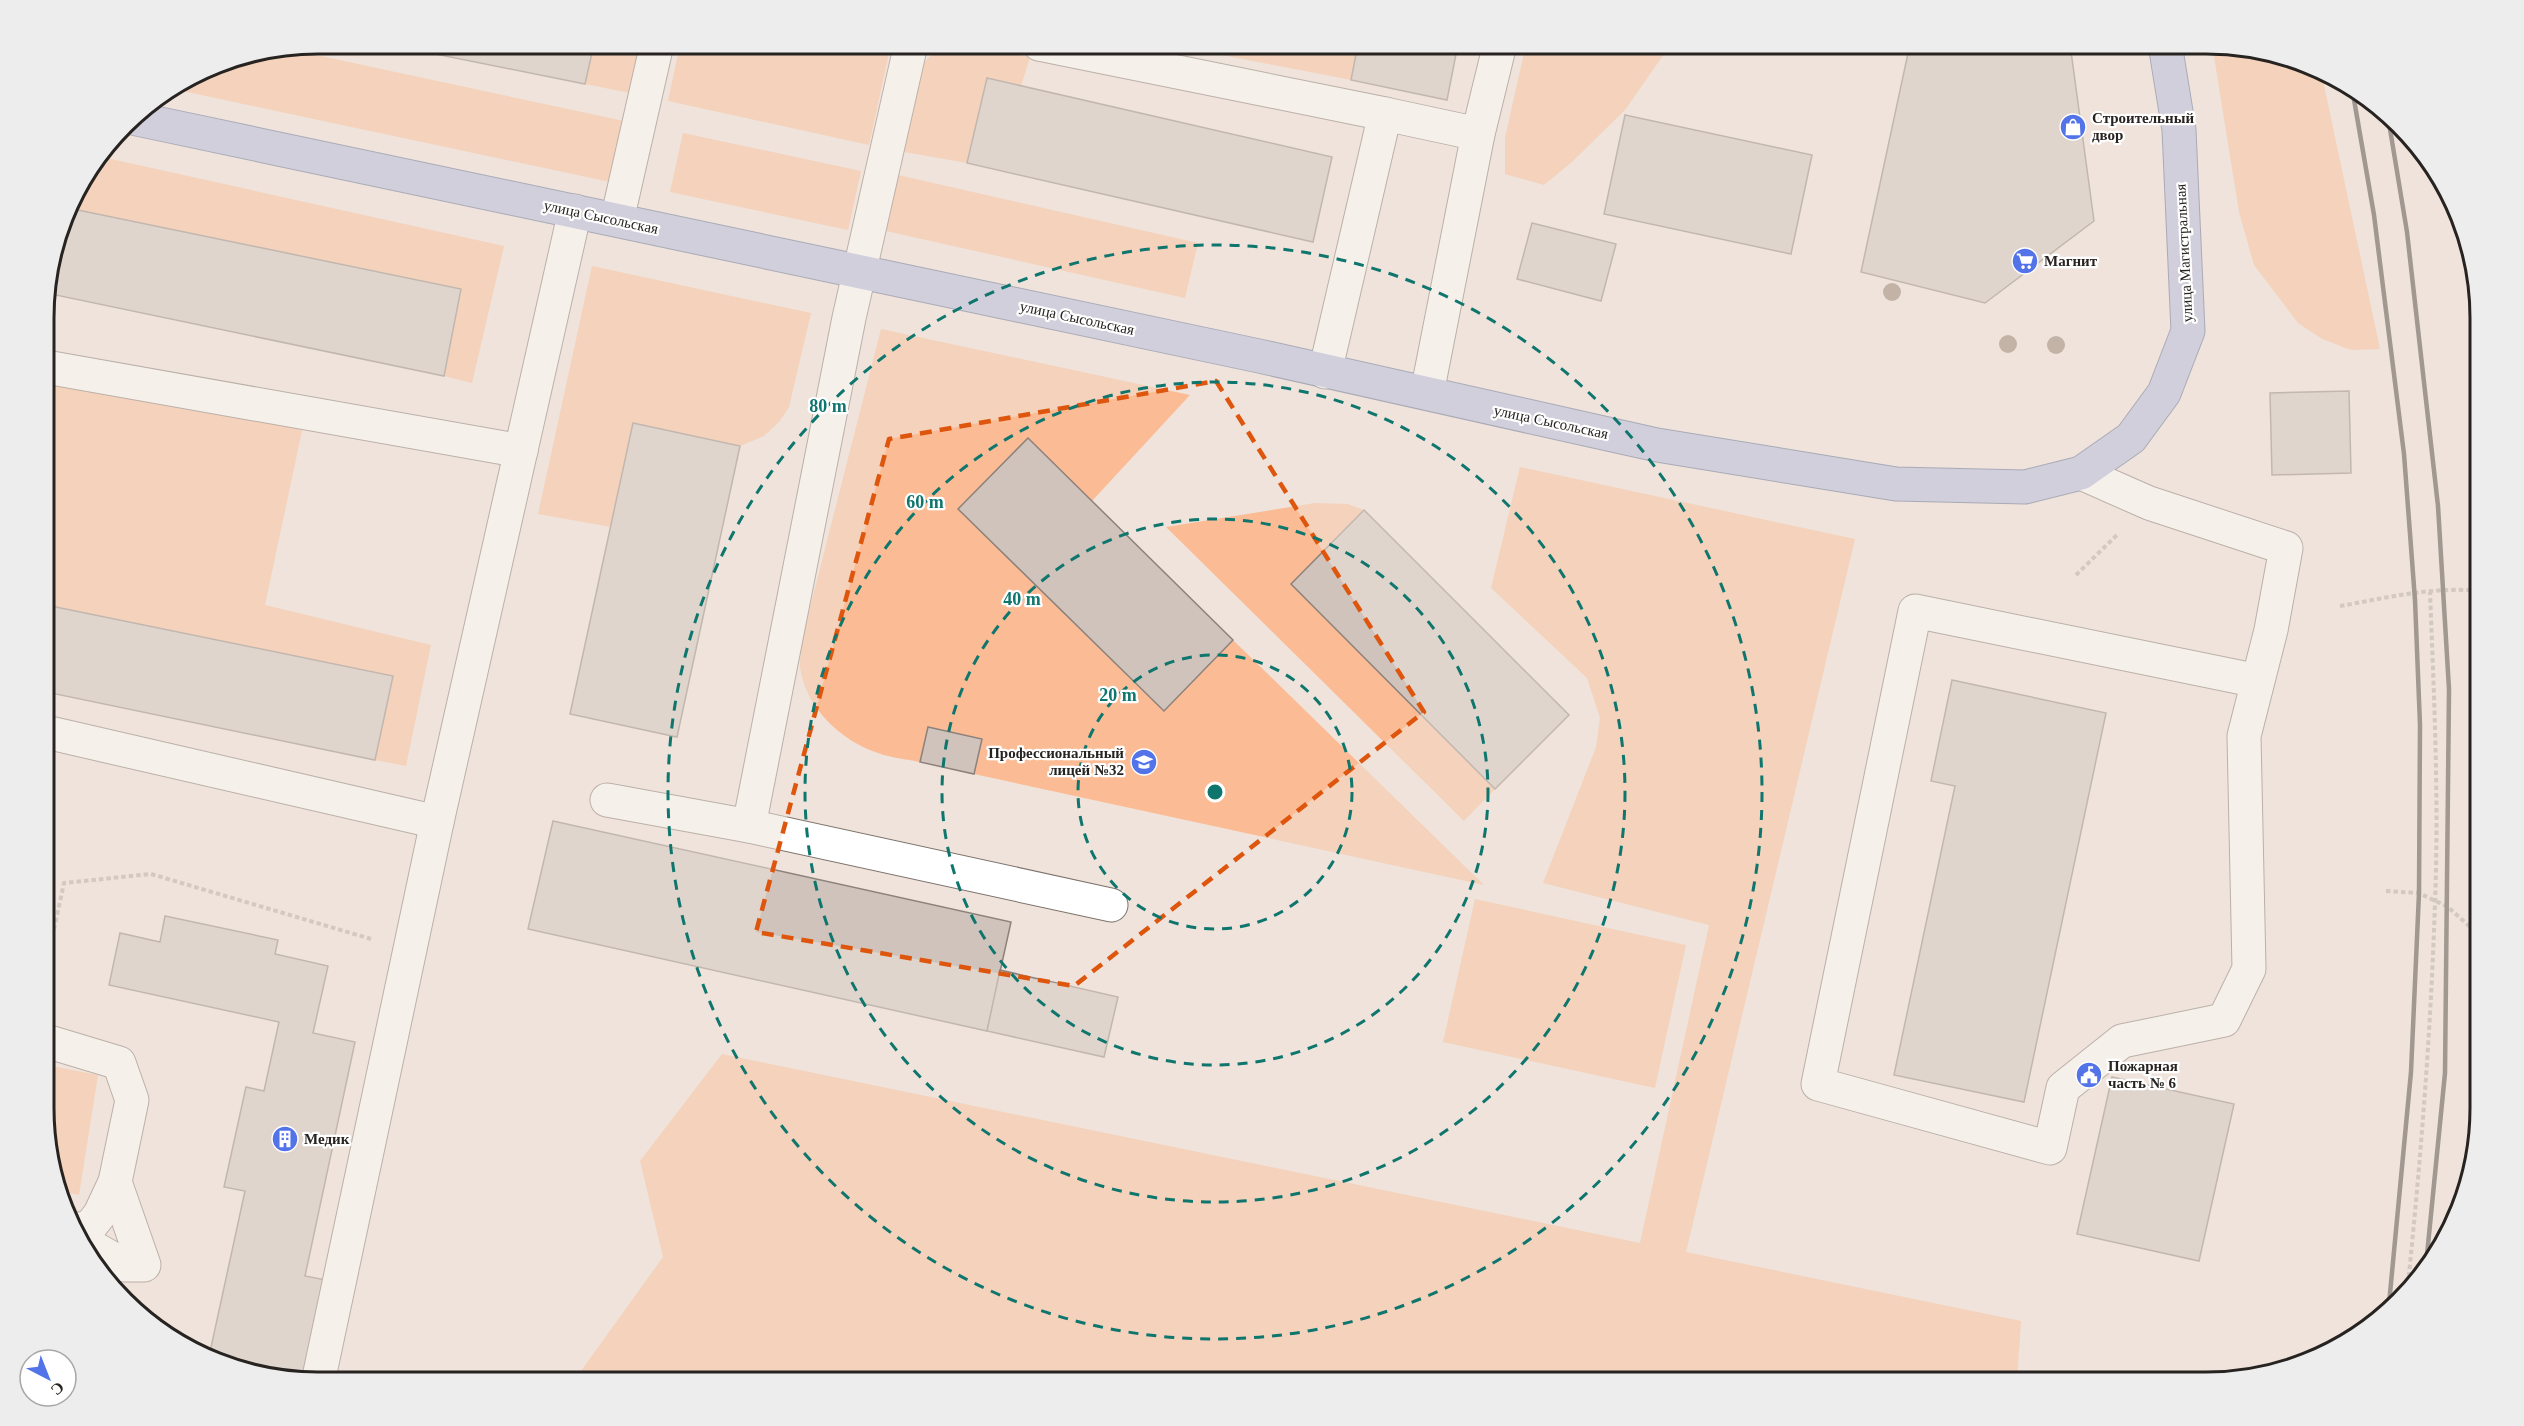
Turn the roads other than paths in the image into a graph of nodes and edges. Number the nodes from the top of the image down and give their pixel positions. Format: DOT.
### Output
graph roads {
  1 [pos="655,54"];
  2 [pos="909,54"];
  3 [pos="1094,54"];
  4 [pos="1498,54"];
  5 [pos="2168,54"];
  6 [pos="1385,114"];
  7 [pos="143,120"];
  8 [pos="1478,134"];
  9 [pos="575,211"];
  10 [pos="617,220"];
  11 [pos="859,272"];
  12 [pos="54,368"];
  13 [pos="1325,372"];
  14 [pos="1427,393"];
  15 [pos="521,451"];
  16 [pos="2081,473"];
  17 [pos="2025,487"];
  18 [pos="2258,681"];
  19 [pos="54,734"];
  20 [pos="607,800"];
  21 [pos="437,822"];
  22 [pos="749,826"];
  23 [pos="1111,906"];
  24 [pos="54,1043"];
  25 [pos="116,1182"];
  26 [pos="83,1229"];
  27 [pos="94,1248"];
  28 [pos="320,1372"];
  1 -- 10 [label="street"];
  2 -- 11 [label="street"];
  3 -- 6 [label="street"];
  4 -- 8 [label="street"];
  5 -- 16 [label="main road, улица Магистральная"];
  6 -- 8 [label="street"];
  6 -- 13 [label="street"];
  7 -- 9 [label="main road, улица Сысольская"];
  8 -- 14 [label="street"];
  9 -- 10 [label="main road, улица Сысольская"];
  9 -- 15 [label="street"];
  10 -- 11 [label="main road, улица Сысольская"];
  11 -- 13 [label="main road, улица Сысольская"];
  11 -- 22 [label="street"];
  12 -- 15 [label="street"];
  13 -- 14 [label="main road, улица Сысольская"];
  14 -- 17 [label="main road, улица Сысольская"];
  15 -- 21 [label="street"];
  16 -- 17 [label="main road, улица Магистральная"];
  16 -- 18 [label="street"];
  18 -- 18 [label="street"];
  19 -- 21 [label="street"];
  20 -- 22 [label="street"];
  21 -- 28 [label="street"];
  22 -- 23 [label="street"];
  24 -- 25 [label="street"];
  25 -- 26 [label="street"];
  25 -- 27 [label="street"];
}
